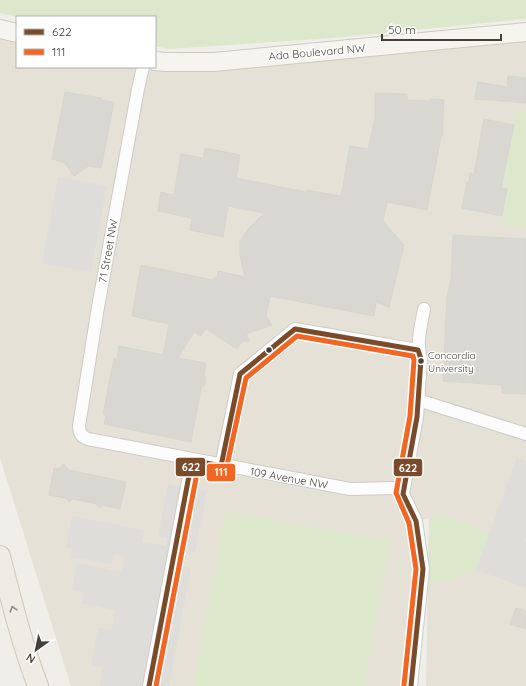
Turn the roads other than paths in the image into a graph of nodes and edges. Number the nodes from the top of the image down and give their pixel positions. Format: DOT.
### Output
graph roads {
  1 [pos="0,29"];
  2 [pos="526,32"];
  3 [pos="16,33"];
  4 [pos="156,61"];
  5 [pos="143,68"];
  6 [pos="424,309"];
  7 [pos="418,350"];
  8 [pos="418,400"];
  9 [pos="526,434"];
  10 [pos="81,435"];
  11 [pos="192,460"];
  12 [pos="221,466"];
  13 [pos="402,494"];
  14 [pos="0,556"];
  15 [pos="38,686"];
  16 [pos="149,686"];
  17 [pos="411,686"];
  1 -- 3 [label="street"];
  2 -- 4 [label="street, Ada Boulevard NW"];
  5 -- 10 [label="street, 71 Street NW"];
  6 -- 7 [label="street"];
  7 -- 8 [label="street"];
  7 -- 12 [label="street"];
  8 -- 9 [label="street"];
  8 -- 13 [label="street"];
  10 -- 11 [label="street, 109 Avenue NW"];
  11 -- 12 [label="street, 109 Avenue NW"];
  11 -- 16 [label="street"];
  12 -- 13 [label="street, 109 Avenue NW"];
  13 -- 17 [label="street"];
  15 -- 14 [label="main road, one-way"];
}
